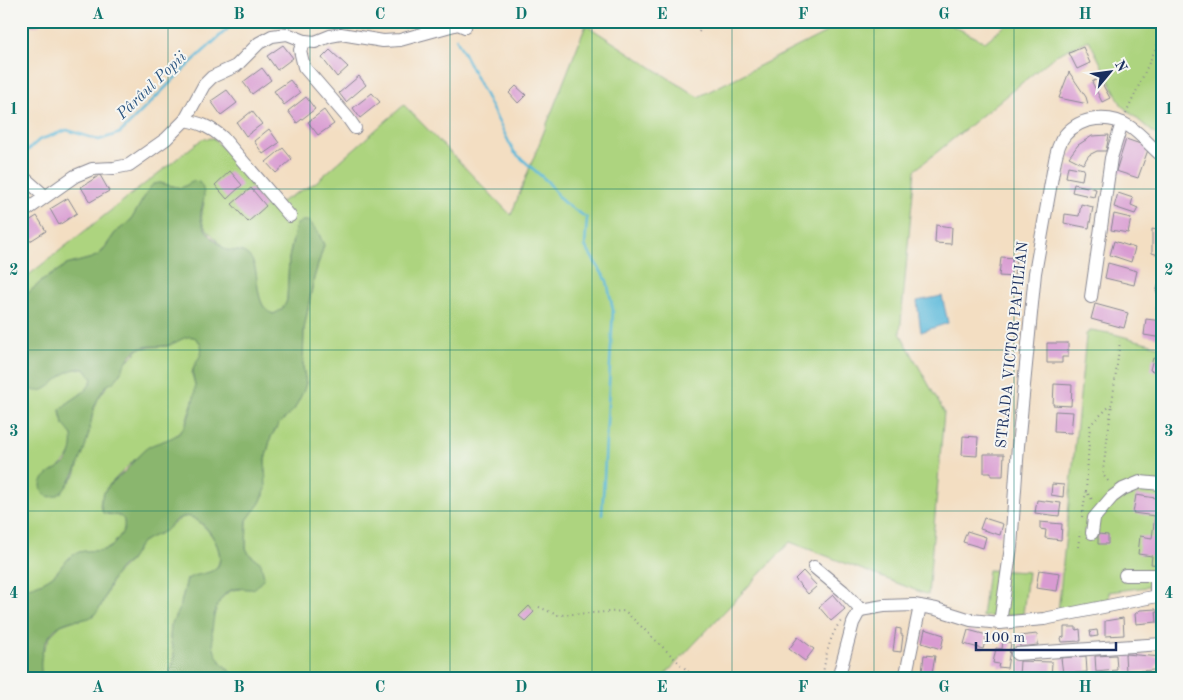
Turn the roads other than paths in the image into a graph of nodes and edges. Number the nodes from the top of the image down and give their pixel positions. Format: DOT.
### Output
graph roads {
  1 [pos="465,27"];
  2 [pos="305,41"];
  3 [pos="185,120"];
  4 [pos="1122,123"];
  5 [pos="355,128"];
  6 [pos="1162,156"];
  7 [pos="21,175"];
  8 [pos="45,196"];
  9 [pos="21,214"];
  10 [pos="290,216"];
  11 [pos="1091,297"];
  12 [pos="1162,484"];
  13 [pos="1092,533"];
  14 [pos="814,567"];
  15 [pos="1125,574"];
  16 [pos="1159,574"];
  17 [pos="1159,595"];
  18 [pos="920,606"];
  19 [pos="861,610"];
  20 [pos="1000,623"];
  21 [pos="1162,644"];
  22 [pos="1017,654"];
  23 [pos="838,679"];
  24 [pos="905,679"];
  1 -- 2 [label="street"];
  2 -- 3 [label="street"];
  2 -- 5 [label="street"];
  3 -- 8 [label="street"];
  3 -- 10 [label="street"];
  4 -- 6 [label="street"];
  4 -- 11 [label="street"];
  4 -- 20 [label="street, STRADA VICTOR PAPILIAN"];
  7 -- 8 [label="street"];
  8 -- 9 [label="street"];
  12 -- 13 [label="street"];
  14 -- 19 [label="street"];
  15 -- 16 [label="street"];
  16 -- 17 [label="street"];
  17 -- 20 [label="street"];
  18 -- 19 [label="street"];
  18 -- 20 [label="street"];
  18 -- 24 [label="street"];
  19 -- 23 [label="street"];
  21 -- 22 [label="street"];
}
